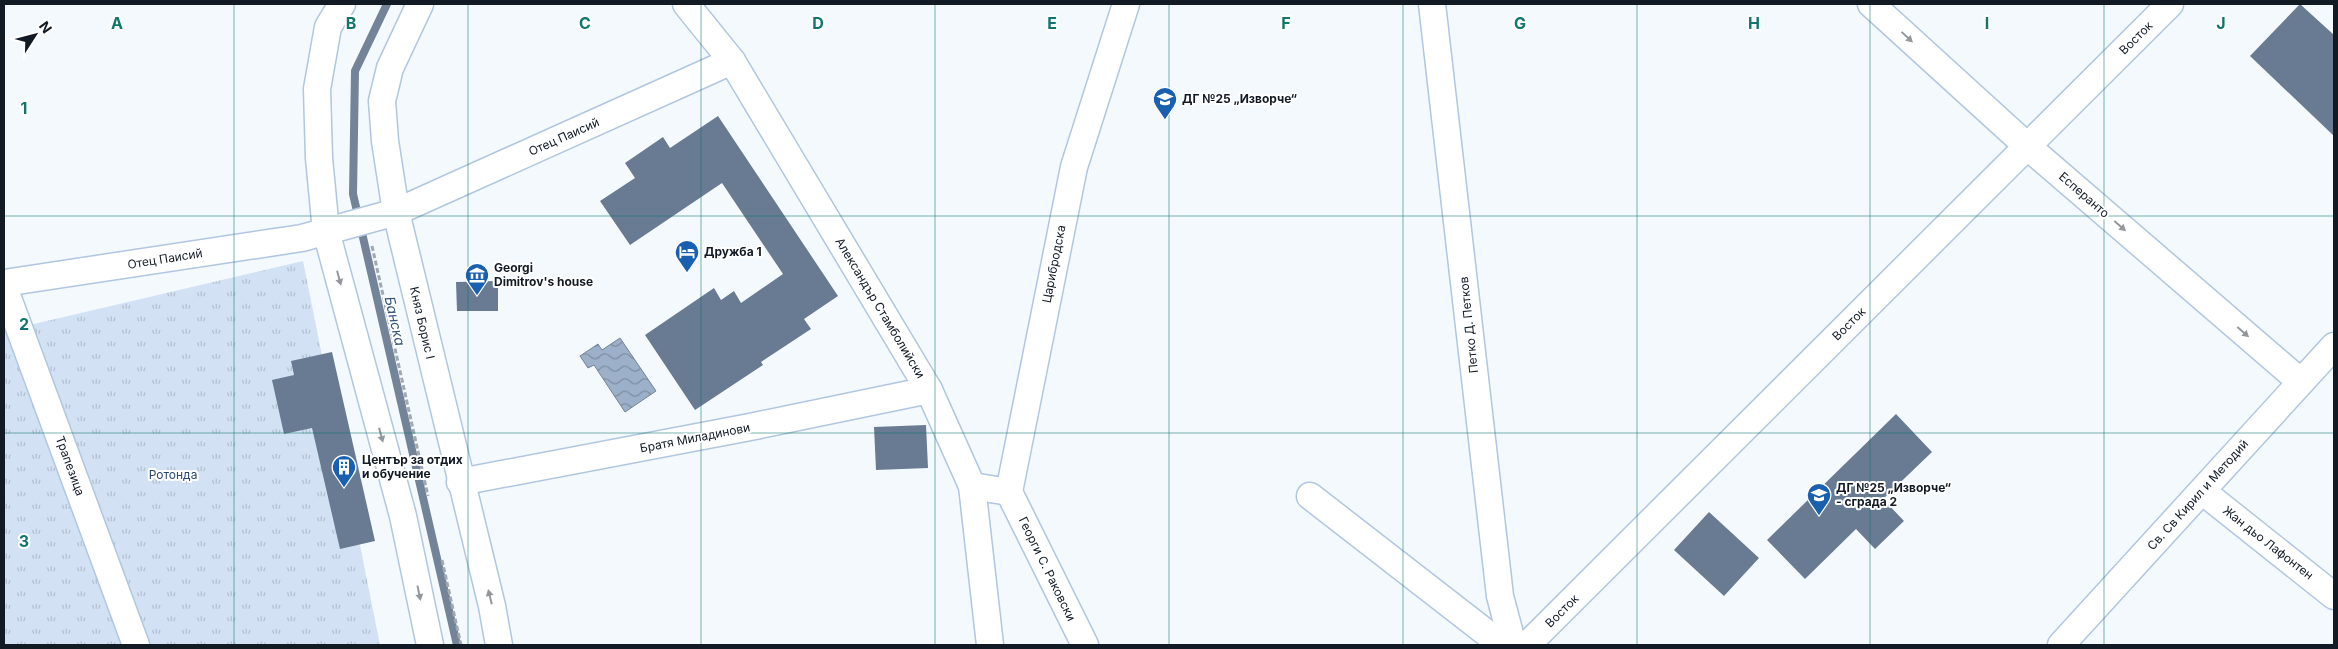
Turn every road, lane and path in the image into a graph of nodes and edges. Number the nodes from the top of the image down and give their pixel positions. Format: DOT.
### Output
graph roads {
  1 [pos="342,4"];
  2 [pos="420,4"];
  3 [pos="686,4"];
  4 [pos="1126,4"];
  5 [pos="1432,4"];
  6 [pos="1871,4"];
  7 [pos="2170,4"];
  8 [pos="732,61"];
  9 [pos="2027,146"];
  10 [pos="380,223"];
  11 [pos="331,229"];
  12 [pos="4,285"];
  13 [pos="2334,346"];
  14 [pos="2301,382"];
  15 [pos="929,390"];
  16 [pos="460,482"];
  17 [pos="972,486"];
  18 [pos="2202,491"];
  19 [pos="1009,492"];
  20 [pos="1310,496"];
  21 [pos="428,500"];
  22 [pos="441,558"];
  23 [pos="2334,596"];
  24 [pos="136,645"];
  25 [pos="430,645"];
  26 [pos="461,645"];
  27 [pos="499,645"];
  28 [pos="990,645"];
  29 [pos="1084,645"];
  30 [pos="1502,645"];
  31 [pos="1513,645"];
  32 [pos="1527,645"];
  33 [pos="2061,645"];
  1 -- 11 [label="street"];
  2 -- 10 [label="street, Княз Борис I"];
  3 -- 8 [label="street, Александър Стамболийски"];
  4 -- 19 [label="street, Царибродска"];
  5 -- 31 [label="street, Петко Д. Петков"];
  6 -- 9 [label="street, Есперанто, one-way"];
  7 -- 9 [label="street, Восток"];
  8 -- 10 [label="street, Отец Паисий"];
  8 -- 15 [label="street, Александър Стамболийски"];
  9 -- 14 [label="street, Есперанто, one-way"];
  9 -- 32 [label="street, Восток"];
  10 -- 11 [label="street, Отец Паисий"];
  10 -- 16 [label="street, Княз Борис I"];
  10 -- 21 [label="path"];
  11 -- 12 [label="street, Отец Паисий"];
  11 -- 25 [label="street, one-way"];
  12 -- 24 [label="street, Трапезица"];
  13 -- 14 [label="street, Св. Св Кирил и Методий"];
  14 -- 18 [label="street, Св. Св Кирил и Методий"];
  15 -- 16 [label="street, Братя Миладинови"];
  15 -- 17 [label="street, Александър Стамболийски"];
  27 -- 16 [label="street, Княз Борис I, one-way"];
  17 -- 19 [label="street"];
  17 -- 28 [label="street, Александър Стамболийски"];
  18 -- 23 [label="street, Жан дьо Лафонтен"];
  18 -- 33 [label="street, Св. Св Кирил и Методий"];
  19 -- 29 [label="street, Георги С. Раковски"];
  20 -- 30 [label="street"];
  22 -- 26 [label="path"];
}
